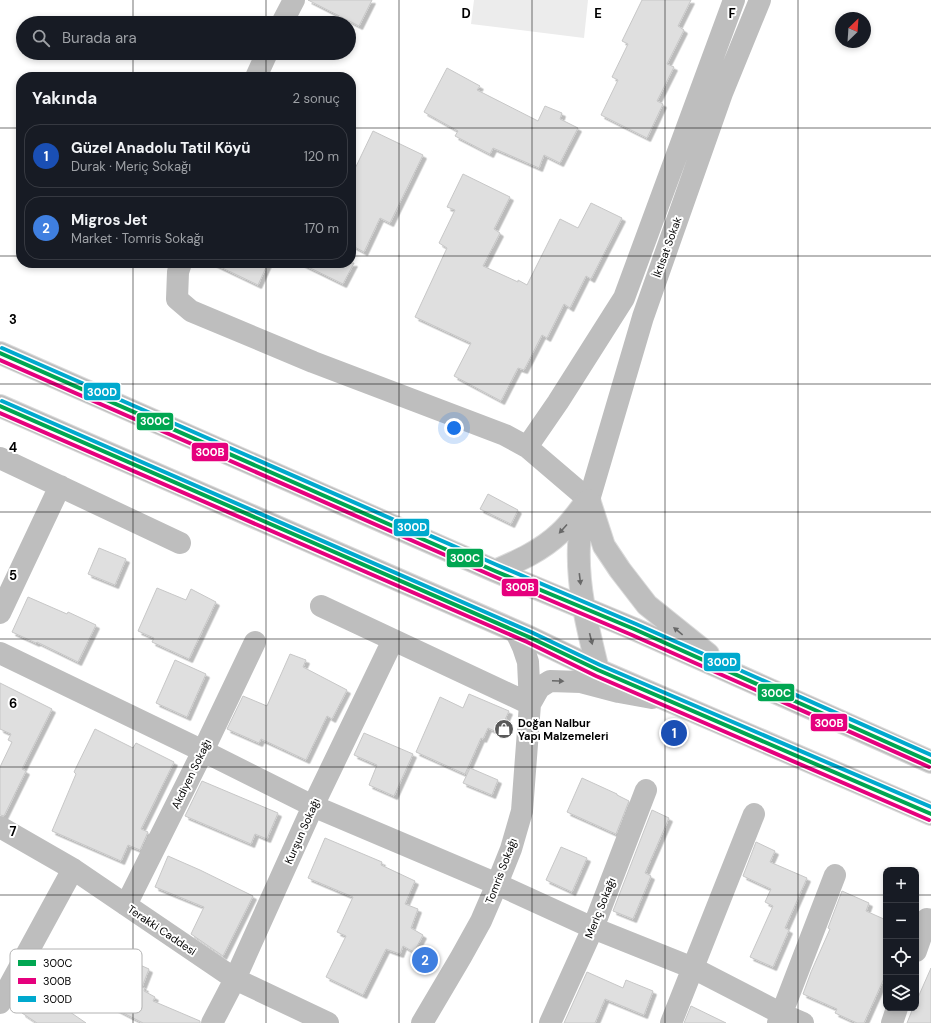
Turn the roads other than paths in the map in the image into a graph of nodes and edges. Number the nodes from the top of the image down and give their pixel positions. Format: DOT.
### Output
graph roads {
  1 [pos="294,0"];
  2 [pos="734,0"];
  3 [pos="760,0"];
  4 [pos="286,16"];
  5 [pos="264,60"];
  6 [pos="258,72"];
  7 [pos="179,268"];
  8 [pos="0,353"];
  9 [pos="0,406"];
  10 [pos="527,447"];
  11 [pos="0,458"];
  12 [pos="60,486"];
  13 [pos="588,500"];
  14 [pos="180,543"];
  15 [pos="495,571"];
  16 [pos="321,606"];
  17 [pos="584,608"];
  18 [pos="0,613"];
  19 [pos="516,632"];
  20 [pos="393,640"];
  21 [pos="255,642"];
  22 [pos="0,653"];
  23 [pos="598,670"];
  24 [pos="730,673"];
  25 [pos="676,703"];
  26 [pos="530,704"];
  27 [pos="203,751"];
  28 [pos="931,762"];
  29 [pos="646,790"];
  30 [pos="313,806"];
  31 [pos="754,814"];
  32 [pos="931,814"];
  33 [pos="0,827"];
  34 [pos="73,869"];
  35 [pos="835,875"];
  36 [pos="497,884"];
  37 [pos="126,905"];
  38 [pos="927,919"];
  39 [pos="593,928"];
  40 [pos="919,942"];
  41 [pos="29,949"];
  42 [pos="693,968"];
  43 [pos="235,979"];
  44 [pos="10,985"];
  45 [pos="0,1003"];
  46 [pos="896,1011"];
  47 [pos="780,1018"];
  48 [pos="212,1023"];
  49 [pos="328,1023"];
  50 [pos="422,1023"];
  51 [pos="550,1023"];
  52 [pos="671,1023"];
  53 [pos="803,1023"];
  54 [pos="892,1023"];
  1 -- 4 [label="main road"];
  2 -- 10 [label="main road"];
  3 -- 13 [label="main road, İktisat Sokak"];
  5 -- 6 [label="main road"];
  7 -- 10 [label="main road"];
  8 -- 15 [label="main road"];
  9 -- 19 [label="main road"];
  10 -- 13 [label="main road"];
  11 -- 12 [label="main road"];
  12 -- 14 [label="main road"];
  12 -- 18 [label="main road"];
  13 -- 15 [label="main road, one-way"];
  13 -- 17 [label="main road, İktisat Sokak, one-way"];
  24 -- 13 [label="main road, one-way"];
  15 -- 17 [label="main road"];
  16 -- 20 [label="main road"];
  17 -- 23 [label="main road, İktisat Sokak, one-way"];
  17 -- 24 [label="main road"];
  19 -- 23 [label="main road"];
  19 -- 26 [label="main road, Tomris Sokağı"];
  20 -- 26 [label="main road"];
  20 -- 30 [label="main road, Kurşun Sokağı"];
  21 -- 27 [label="main road, Akdiyen Sokağı"];
  22 -- 27 [label="main road"];
  23 -- 25 [label="main road"];
  24 -- 28 [label="main road"];
  26 -- 25 [label="main road, one-way"];
  25 -- 32 [label="main road"];
  26 -- 36 [label="main road, Tomris Sokağı"];
  27 -- 30 [label="main road"];
  27 -- 37 [label="main road, Akdiyen Sokağı"];
  29 -- 39 [label="main road, Meriç Sokağı"];
  30 -- 36 [label="main road"];
  30 -- 43 [label="main road, Kurşun Sokağı"];
  31 -- 42 [label="main road"];
  33 -- 34 [label="main road, Terakki Caddesi"];
  34 -- 37 [label="main road, Terakki Caddesi"];
  34 -- 41 [label="main road"];
  35 -- 47 [label="main road"];
  36 -- 39 [label="main road"];
  36 -- 50 [label="main road, Tomris Sokağı"];
  37 -- 43 [label="main road, Terakki Caddesi"];
  38 -- 40 [label="main road"];
  39 -- 42 [label="main road"];
  39 -- 51 [label="main road, Meriç Sokağı"];
  42 -- 47 [label="main road"];
  42 -- 52 [label="main road"];
  43 -- 48 [label="main road, Kurşun Sokağı"];
  43 -- 49 [label="main road, Terakki Caddesi"];
  44 -- 45 [label="main road"];
  46 -- 54 [label="main road"];
  47 -- 53 [label="main road"];
}
